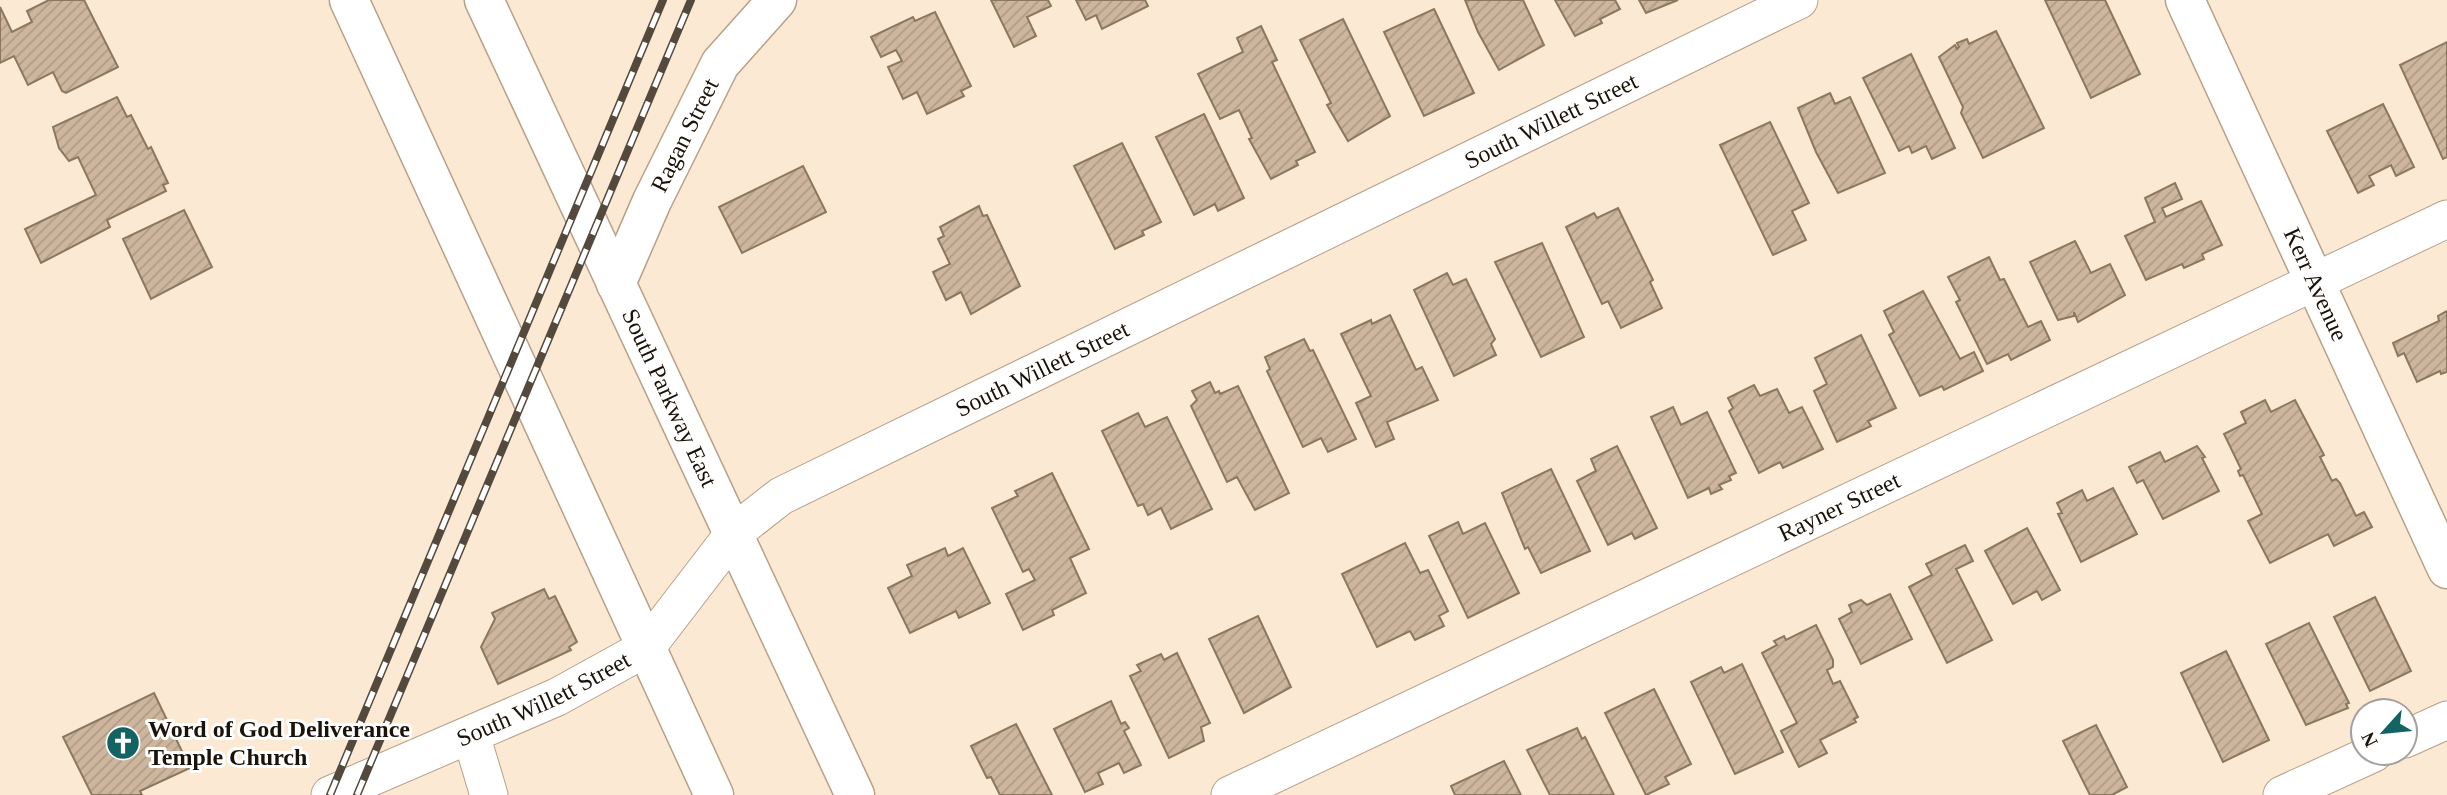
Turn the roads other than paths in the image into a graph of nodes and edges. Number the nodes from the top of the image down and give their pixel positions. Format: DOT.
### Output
graph roads {
  1 [pos="349,0"];
  2 [pos="484,0"];
  3 [pos="777,0"];
  4 [pos="1799,0"];
  5 [pos="2185,0"];
  6 [pos="2447,219"];
  7 [pos="2315,281"];
  8 [pos="616,284"];
  9 [pos="735,532"];
  10 [pos="2447,569"];
  11 [pos="646,648"];
  12 [pos="2447,720"];
  13 [pos="2419,733"];
  14 [pos="471,735"];
  15 [pos="2349,764"];
  16 [pos="330,795"];
  17 [pos="489,795"];
  18 [pos="714,795"];
  19 [pos="855,795"];
  20 [pos="1230,795"];
  21 [pos="2282,795"];
  1 -- 11 [label="main road"];
  2 -- 8 [label="main road, South Parkway East"];
  3 -- 8 [label="main road, Ragan Street"];
  4 -- 9 [label="street, South Willett Street"];
  5 -- 7 [label="main road, Kerr Avenue"];
  6 -- 7 [label="street, Rayner Street"];
  7 -- 10 [label="main road, Kerr Avenue"];
  7 -- 20 [label="street, Rayner Street"];
  8 -- 9 [label="main road, South Parkway East"];
  9 -- 11 [label="street, South Willett Street"];
  9 -- 19 [label="main road, South Parkway East"];
  11 -- 14 [label="street, South Willett Street"];
  11 -- 18 [label="main road"];
  12 -- 13 [label="street"];
  14 -- 16 [label="street, South Willett Street"];
  14 -- 17 [label="street"];
  15 -- 21 [label="street"];
}
